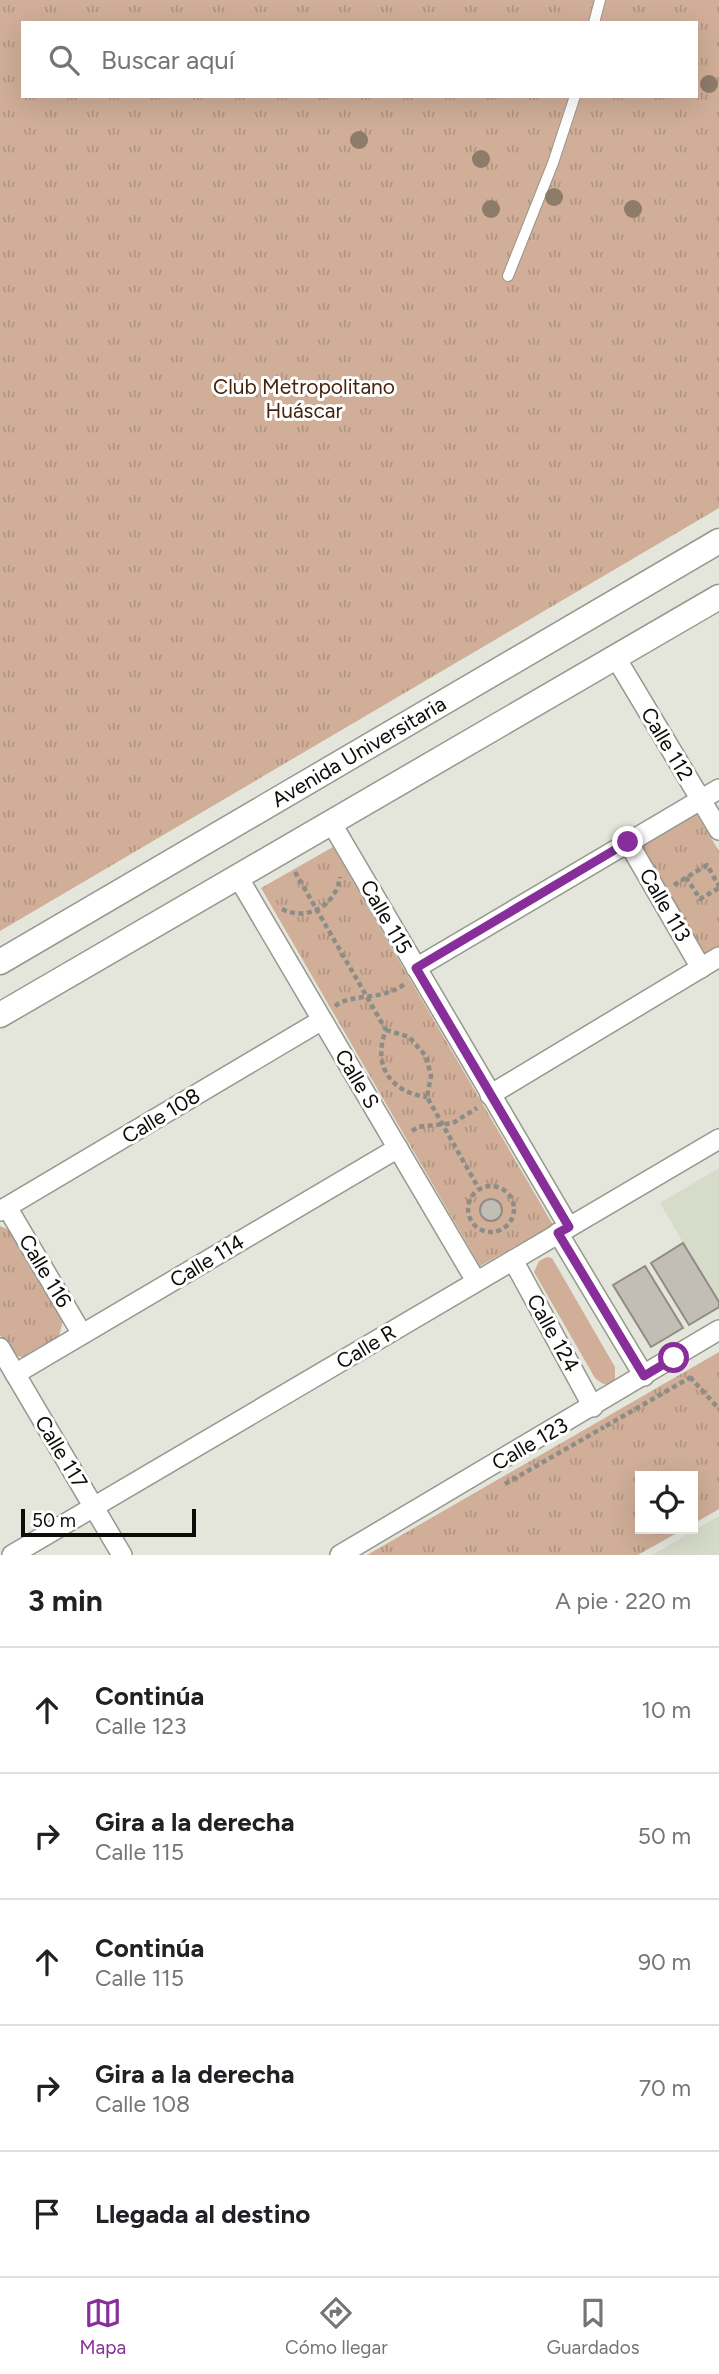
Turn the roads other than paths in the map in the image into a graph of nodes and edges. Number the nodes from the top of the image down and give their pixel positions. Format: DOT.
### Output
graph roads {
  1 [pos="600,0"];
  2 [pos="595,21"];
  3 [pos="574,98"];
  4 [pos="508,276"];
  5 [pos="719,541"];
  6 [pos="719,597"];
  7 [pos="616,658"];
  8 [pos="719,789"];
  9 [pos="701,800"];
  10 [pos="332,824"];
  11 [pos="719,830"];
  12 [pos="628,842"];
  13 [pos="238,877"];
  14 [pos="719,957"];
  15 [pos="0,962"];
  16 [pos="701,968"];
  17 [pos="407,975"];
  18 [pos="329,1012"];
  19 [pos="0,1015"];
  20 [pos="480,1100"];
  21 [pos="719,1139"];
  22 [pos="398,1148"];
  23 [pos="4,1209"];
  24 [pos="564,1230"];
  25 [pos="513,1260"];
  26 [pos="476,1282"];
  27 [pos="719,1330"];
  28 [pos="82,1334"];
  29 [pos="0,1348"];
  30 [pos="15,1374"];
  31 [pos="644,1376"];
  32 [pos="593,1407"];
  33 [pos="94,1507"];
  34 [pos="12,1555"];
  35 [pos="122,1555"];
  36 [pos="340,1555"];
  1 -- 2 [label="lane"];
  3 -- 4 [label="lane"];
  5 -- 15 [label="street, Avenida Universitaria"];
  6 -- 7 [label="street"];
  7 -- 9 [label="street, Calle 112"];
  7 -- 10 [label="street"];
  8 -- 9 [label="street"];
  9 -- 11 [label="street, Calle 112"];
  9 -- 12 [label="street"];
  10 -- 13 [label="street"];
  10 -- 17 [label="street, Calle 115"];
  12 -- 16 [label="street, Calle 113"];
  12 -- 17 [label="street"];
  13 -- 18 [label="street, Calle S"];
  13 -- 19 [label="street"];
  14 -- 16 [label="street"];
  16 -- 20 [label="street"];
  17 -- 20 [label="street, Calle 115"];
  18 -- 22 [label="street, Calle S"];
  18 -- 23 [label="street, Calle 108"];
  20 -- 24 [label="street, Calle 115"];
  21 -- 24 [label="street, Calle R"];
  22 -- 26 [label="street, Calle S"];
  22 -- 28 [label="street, Calle 114"];
  23 -- 28 [label="street, Calle 116"];
  24 -- 25 [label="street, Calle R"];
  24 -- 31 [label="street, Calle 115"];
  25 -- 26 [label="street, Calle R"];
  25 -- 32 [label="street, Calle 124"];
  26 -- 33 [label="street, Calle R"];
  27 -- 31 [label="street, Calle 123"];
  28 -- 30 [label="street, Calle 114"];
  29 -- 30 [label="street, Calle 117"];
  30 -- 33 [label="street, Calle 117"];
  31 -- 32 [label="street, Calle 123"];
  32 -- 36 [label="street, Calle 123"];
  33 -- 34 [label="street, Calle R"];
  33 -- 35 [label="street, Calle 117"];
}
